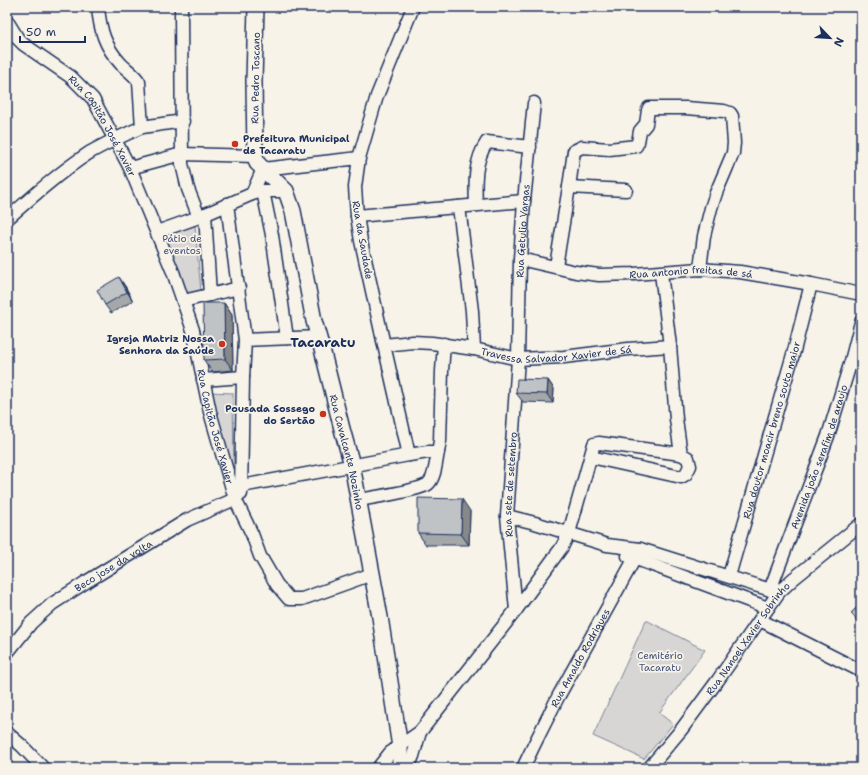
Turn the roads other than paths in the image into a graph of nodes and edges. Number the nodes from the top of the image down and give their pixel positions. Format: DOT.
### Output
graph roads {
  1 [pos="98,7"];
  2 [pos="181,7"];
  3 [pos="256,7"];
  4 [pos="414,7"];
  5 [pos="7,21"];
  6 [pos="534,103"];
  7 [pos="183,121"];
  8 [pos="142,127"];
  9 [pos="115,139"];
  10 [pos="530,146"];
  11 [pos="182,154"];
  12 [pos="255,156"];
  13 [pos="359,158"];
  14 [pos="130,168"];
  15 [pos="263,169"];
  16 [pos="570,187"];
  17 [pos="626,190"];
  18 [pos="286,191"];
  19 [pos="258,193"];
  20 [pos="524,201"];
  21 [pos="227,204"];
  22 [pos="476,205"];
  23 [pos="459,207"];
  24 [pos="202,215"];
  25 [pos="357,216"];
  26 [pos="7,219"];
  27 [pos="157,232"];
  28 [pos="520,259"];
  29 [pos="556,266"];
  30 [pos="700,269"];
  31 [pos="661,273"];
  32 [pos="812,284"];
  33 [pos="239,288"];
  34 [pos="861,294"];
  35 [pos="210,295"];
  36 [pos="184,301"];
  37 [pos="861,322"];
  38 [pos="319,337"];
  39 [pos="287,338"];
  40 [pos="245,340"];
  41 [pos="444,344"];
  42 [pos="384,345"];
  43 [pos="670,346"];
  44 [pos="474,349"];
  45 [pos="518,359"];
  46 [pos="243,377"];
  47 [pos="203,380"];
  48 [pos="433,452"];
  49 [pos="592,453"];
  50 [pos="681,454"];
  51 [pos="410,455"];
  52 [pos="352,465"];
  53 [pos="242,486"];
  54 [pos="358,500"];
  55 [pos="238,504"];
  56 [pos="507,516"];
  57 [pos="861,524"];
  58 [pos="569,533"];
  59 [pos="638,554"];
  60 [pos="706,569"];
  61 [pos="372,574"];
  62 [pos="729,576"];
  63 [pos="701,583"];
  64 [pos="775,591"];
  65 [pos="768,608"];
  66 [pos="516,610"];
  67 [pos="760,620"];
  68 [pos="7,653"];
  69 [pos="861,671"];
  70 [pos="420,732"];
  71 [pos="7,733"];
  72 [pos="400,747"];
  73 [pos="44,768"];
  74 [pos="378,768"];
  75 [pos="400,768"];
  76 [pos="408,768"];
  77 [pos="524,768"];
  78 [pos="649,768"];
  1 -- 8 [label="street"];
  2 -- 7 [label="street"];
  3 -- 12 [label="main road, Rua Pedro Toscano"];
  4 -- 13 [label="street, Rua da Saudade"];
  5 -- 9 [label="street, Rua Capitão José Xavier"];
  6 -- 10 [label="street, Rua Getulio Vargas"];
  7 -- 8 [label="street"];
  7 -- 11 [label="street"];
  8 -- 9 [label="street"];
  9 -- 14 [label="street, Rua Capitão José Xavier"];
  9 -- 26 [label="street"];
  10 -- 20 [label="street, Rua Getulio Vargas"];
  10 -- 22 [label="street"];
  11 -- 12 [label="street"];
  11 -- 14 [label="street"];
  11 -- 24 [label="street"];
  12 -- 15 [label="main road"];
  13 -- 15 [label="street"];
  13 -- 25 [label="street, Rua da Saudade"];
  14 -- 27 [label="street, Rua Capitão José Xavier"];
  15 -- 18 [label="main road"];
  15 -- 19 [label="street"];
  16 -- 17 [label="street"];
  16 -- 29 [label="street"];
  16 -- 30 [label="street"];
  18 -- 19 [label="street"];
  18 -- 38 [label="main road, Rua Cavalcante Nozinho"];
  19 -- 21 [label="street"];
  19 -- 39 [label="street"];
  20 -- 22 [label="street"];
  20 -- 28 [label="street, Rua Getulio Vargas"];
  21 -- 24 [label="street"];
  21 -- 33 [label="street"];
  22 -- 23 [label="street"];
  23 -- 25 [label="street"];
  23 -- 44 [label="street"];
  24 -- 27 [label="street"];
  24 -- 35 [label="street"];
  25 -- 42 [label="street, Rua da Saudade"];
  27 -- 36 [label="street, Rua Capitão José Xavier"];
  28 -- 29 [label="street, Rua antonio freitas de sá"];
  28 -- 45 [label="street, Rua Getulio Vargas"];
  29 -- 31 [label="street, Rua antonio freitas de sá"];
  30 -- 31 [label="street, Rua antonio freitas de sá"];
  30 -- 32 [label="street, Rua antonio freitas de sá"];
  31 -- 43 [label="street"];
  32 -- 34 [label="street, Rua antonio freitas de sá"];
  32 -- 62 [label="street, Rua doutor moacir breno souto maior"];
  33 -- 35 [label="street"];
  33 -- 40 [label="street"];
  35 -- 36 [label="street"];
  36 -- 47 [label="street, Rua Capitão José Xavier"];
  37 -- 64 [label="street, Avenida joão serafim de araujo"];
  38 -- 39 [label="street"];
  38 -- 52 [label="main road, Rua Cavalcante Nozinho"];
  39 -- 40 [label="street"];
  40 -- 46 [label="street"];
  41 -- 42 [label="street, Travessa Salvador Xavier de Sá"];
  41 -- 44 [label="street, Travessa Salvador Xavier de Sá"];
  41 -- 48 [label="street"];
  42 -- 51 [label="street, Rua da Saudade"];
  43 -- 45 [label="street, Travessa Salvador Xavier de Sá"];
  43 -- 50 [label="street"];
  44 -- 45 [label="street, Travessa Salvador Xavier de Sá"];
  45 -- 56 [label="street, Rua sete de setembro"];
  46 -- 47 [label="street"];
  46 -- 53 [label="street"];
  47 -- 55 [label="street, Rua Capitão José Xavier"];
  48 -- 51 [label="street"];
  48 -- 54 [label="street"];
  49 -- 50 [label="street"];
  49 -- 50 [label="street"];
  49 -- 58 [label="street"];
  51 -- 52 [label="street"];
  52 -- 53 [label="street"];
  52 -- 54 [label="main road, Rua Cavalcante Nozinho"];
  53 -- 55 [label="street"];
  54 -- 61 [label="main road, Rua Cavalcante Nozinho"];
  55 -- 61 [label="street, Rua Capitão José Xavier"];
  55 -- 68 [label="street, Beco jose da volta"];
  56 -- 58 [label="street"];
  56 -- 66 [label="street, Rua sete de setembro"];
  57 -- 64 [label="street, Rua Nanoel Xavier Sobrinho"];
  58 -- 59 [label="street"];
  58 -- 66 [label="street"];
  59 -- 60 [label="street"];
  59 -- 63 [label="street"];
  59 -- 77 [label="street, Rua Amaldo Rodrigues"];
  60 -- 62 [label="street"];
  60 -- 63 [label="street"];
  61 -- 72 [label="main road, Rua Cavalcante Nozinho"];
  62 -- 64 [label="street"];
  63 -- 65 [label="street"];
  64 -- 65 [label="street, Rua Nanoel Xavier Sobrinho"];
  65 -- 67 [label="street, Rua Nanoel Xavier Sobrinho"];
  66 -- 70 [label="street"];
  67 -- 69 [label="street"];
  67 -- 78 [label="street, Rua Nanoel Xavier Sobrinho"];
  70 -- 72 [label="street"];
  70 -- 76 [label="street"];
  71 -- 73 [label="street"];
  72 -- 74 [label="street"];
  72 -- 75 [label="main road, Rua Cavalcante Nozinho"];
}
